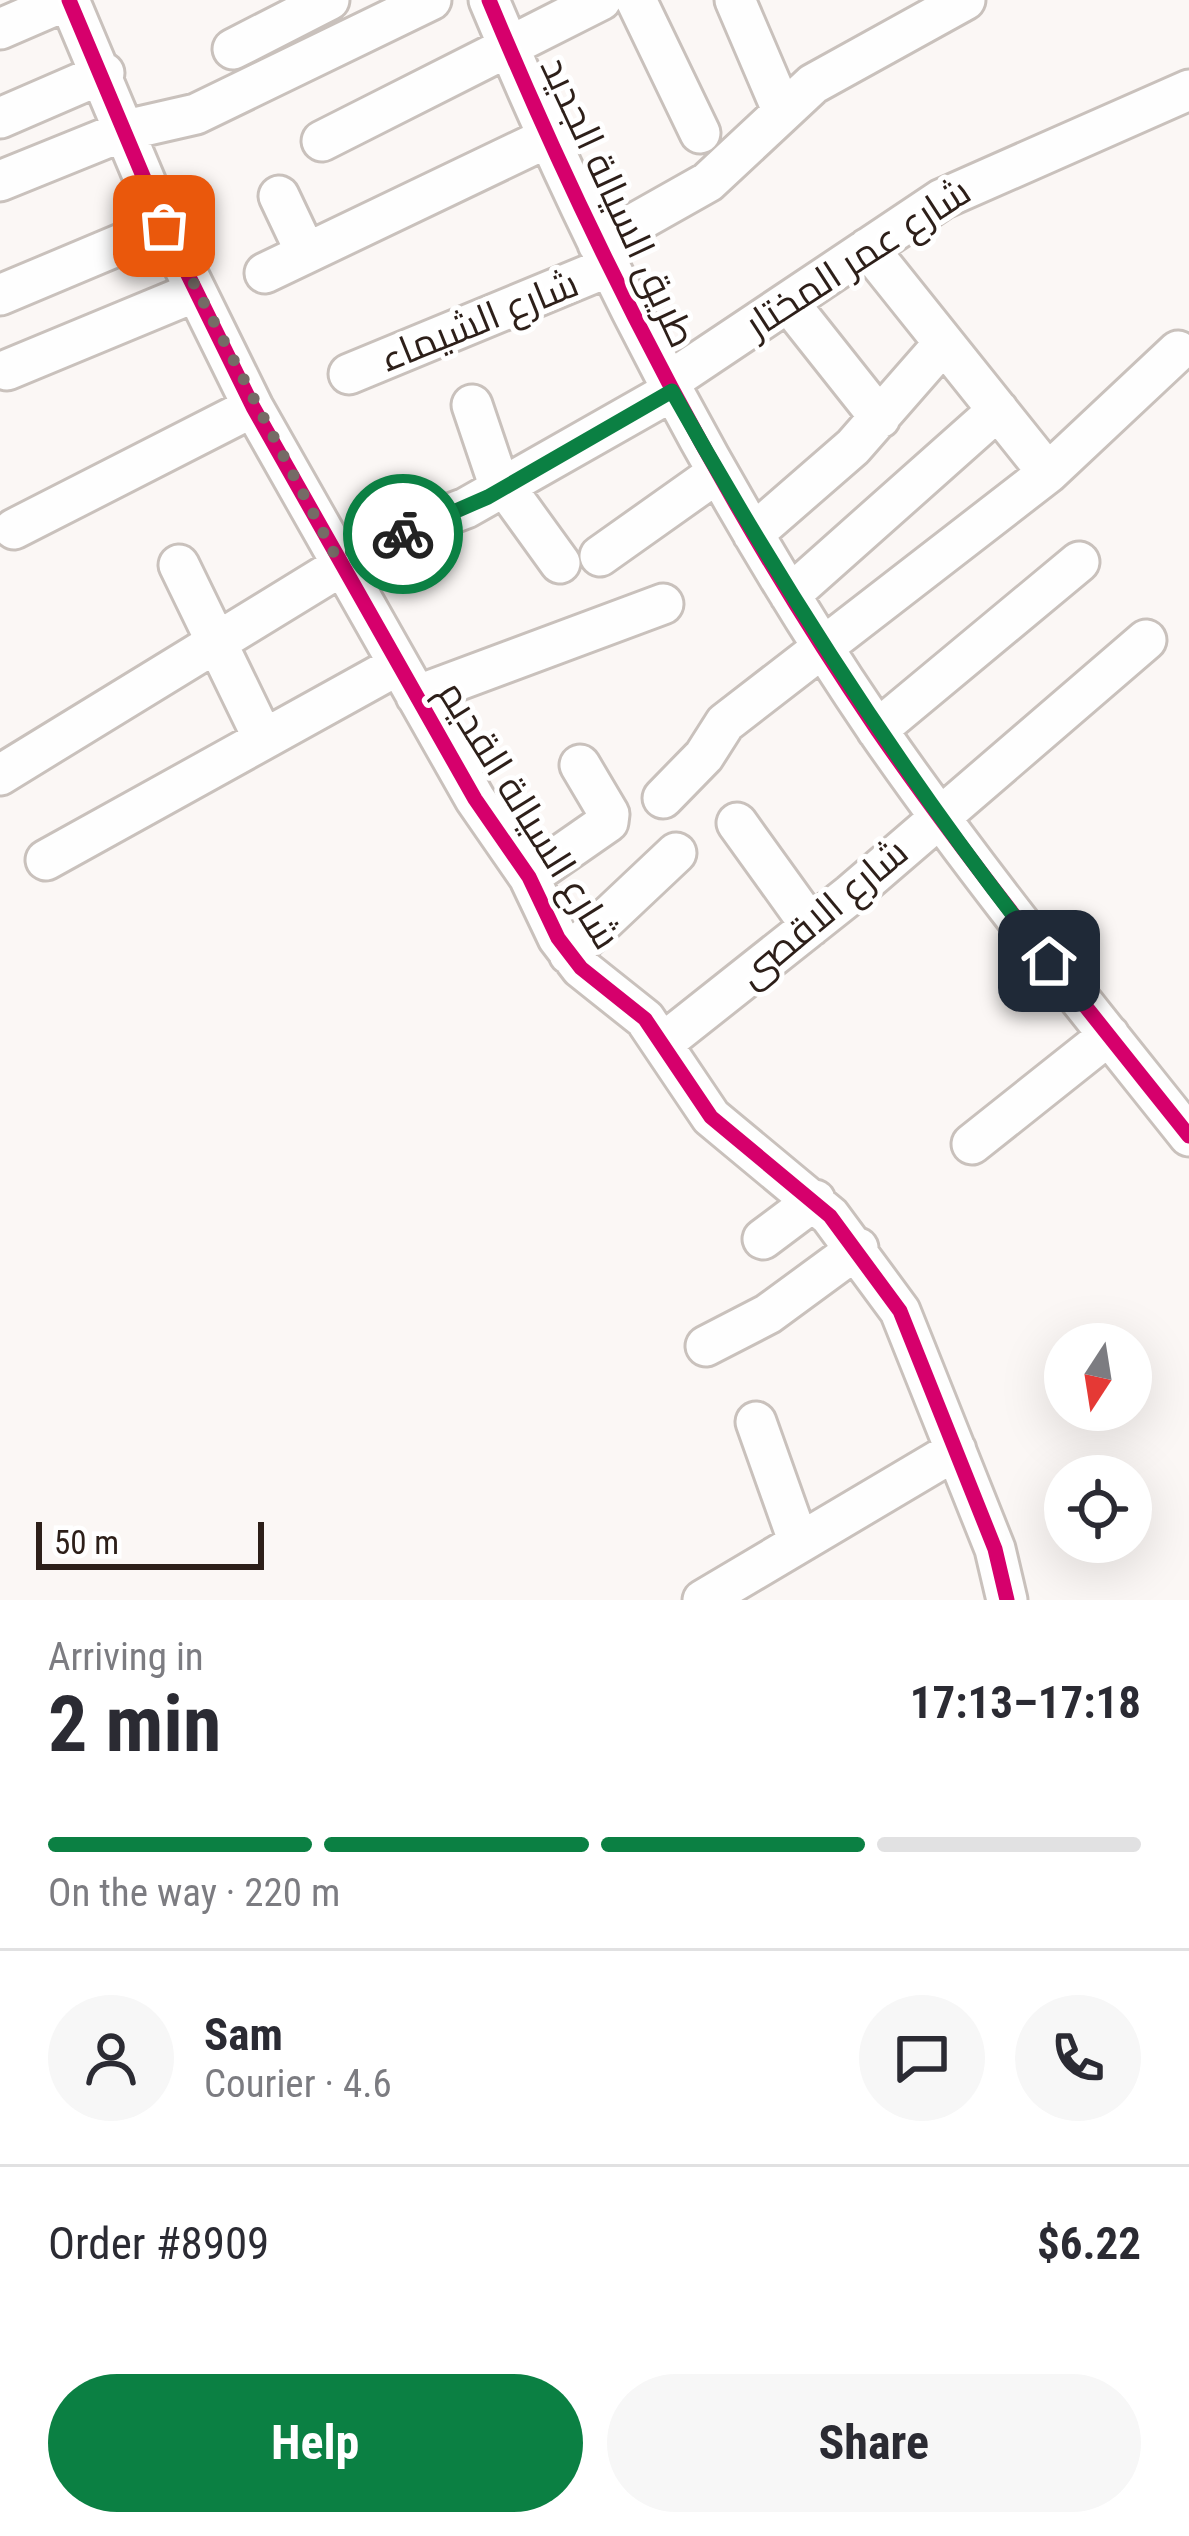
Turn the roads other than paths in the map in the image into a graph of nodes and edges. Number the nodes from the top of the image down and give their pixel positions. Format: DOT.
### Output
graph roads {
  1 [pos="68,0"];
  2 [pos="329,0"];
  3 [pos="431,0"];
  4 [pos="489,0"];
  5 [pos="601,0"];
  6 [pos="636,0"];
  7 [pos="735,0"];
  8 [pos="965,0"];
  9 [pos="0,29"];
  10 [pos="508,46"];
  11 [pos="233,49"];
  12 [pos="104,73"];
  13 [pos="1189,90"];
  14 [pos="782,110"];
  15 [pos="0,118"];
  16 [pos="126,130"];
  17 [pos="700,133"];
  18 [pos="547,138"];
  19 [pos="322,141"];
  20 [pos="0,181"];
  21 [pos="279,196"];
  22 [pos="164,226"];
  23 [pos="868,248"];
  24 [pos="306,253"];
  25 [pos="603,256"];
  26 [pos="265,272"];
  27 [pos="195,292"];
  28 [pos="0,295"];
  29 [pos="788,302"];
  30 [pos="944,343"];
  31 [pos="1178,351"];
  32 [pos="7,370"];
  33 [pos="349,374"];
  34 [pos="670,387"];
  35 [pos="472,405"];
  36 [pos="253,407"];
  37 [pos="998,410"];
  38 [pos="880,418"];
  39 [pos="717,472"];
  40 [pos="1048,473"];
  41 [pos="504,488"];
  42 [pos="14,530"];
  43 [pos="753,534"];
  44 [pos="600,556"];
  45 [pos="338,562"];
  46 [pos="1079,562"];
  47 [pos="560,563"];
  48 [pos="179,565"];
  49 [pos="790,595"];
  50 [pos="663,604"];
  51 [pos="1146,640"];
  52 [pos="216,642"];
  53 [pos="824,649"];
  54 [pos="407,680"];
  55 [pos="878,730"];
  56 [pos="262,736"];
  57 [pos="580,765"];
  58 [pos="0,775"];
  59 [pos="663,798"];
  60 [pos="937,815"];
  61 [pos="737,823"];
  62 [pos="676,853"];
  63 [pos="46,860"];
  64 [pos="529,878"];
  65 [pos="811,926"];
  66 [pos="569,954"];
  67 [pos="1109,1035"];
  68 [pos="662,1044"];
  69 [pos="1189,1136"];
  70 [pos="973,1144"];
  71 [pos="815,1200"];
  72 [pos="763,1239"];
  73 [pos="858,1248"];
  74 [pos="706,1346"];
  75 [pos="756,1422"];
  76 [pos="956,1450"];
  77 [pos="799,1543"];
  78 [pos="703,1600"];
  79 [pos="1006,1600"];
  1 -- 9 [label="street"];
  1 -- 12 [label="street, شارع السيالة القديم"];
  2 -- 11 [label="street"];
  3 -- 16 [label="street"];
  4 -- 10 [label="street, طريق السيالة الجديد"];
  5 -- 10 [label="street"];
  6 -- 17 [label="street"];
  7 -- 14 [label="street"];
  8 -- 14 [label="street, شارع الشيماء"];
  10 -- 18 [label="street, طريق السيالة الجديد"];
  10 -- 19 [label="street"];
  12 -- 15 [label="street"];
  12 -- 16 [label="street, شارع السيالة القديم"];
  13 -- 23 [label="street, شارع عمر المختار"];
  14 -- 25 [label="street, شارع الشيماء"];
  16 -- 20 [label="street"];
  16 -- 22 [label="street, شارع السيالة القديم"];
  18 -- 24 [label="street"];
  18 -- 25 [label="street, طريق السيالة الجديد"];
  21 -- 24 [label="street"];
  22 -- 27 [label="street, شارع السيالة القديم"];
  22 -- 28 [label="street"];
  23 -- 29 [label="street, شارع عمر المختار"];
  23 -- 30 [label="street"];
  24 -- 26 [label="street"];
  25 -- 33 [label="street, شارع الشيماء"];
  25 -- 34 [label="street, طريق السيالة الجديد"];
  27 -- 32 [label="street"];
  27 -- 36 [label="street, شارع السيالة القديم"];
  29 -- 34 [label="street, شارع عمر المختار"];
  29 -- 38 [label="street"];
  30 -- 37 [label="street"];
  30 -- 38 [label="street"];
  31 -- 40 [label="street"];
  34 -- 39 [label="street, طريق السيالة الجديد"];
  34 -- 41 [label="street, شارع عمر المختار"];
  35 -- 41 [label="street"];
  36 -- 42 [label="street"];
  36 -- 45 [label="street, شارع السيالة القديم"];
  37 -- 40 [label="street"];
  37 -- 49 [label="street"];
  38 -- 43 [label="street"];
  39 -- 43 [label="street, طريق السيالة الجديد"];
  39 -- 44 [label="street"];
  40 -- 53 [label="street"];
  41 -- 45 [label="street, شارع عمر المختار"];
  41 -- 47 [label="street"];
  43 -- 49 [label="street, طريق السيالة الجديد"];
  45 -- 52 [label="street, شارع عمر المختار"];
  45 -- 54 [label="street, شارع السيالة القديم"];
  46 -- 55 [label="street"];
  48 -- 52 [label="street"];
  49 -- 53 [label="street, طريق السيالة الجديد"];
  50 -- 54 [label="street"];
  51 -- 60 [label="street, شارع الاقصى"];
  52 -- 56 [label="street"];
  52 -- 58 [label="street, شارع عمر المختار"];
  53 -- 55 [label="street, طريق السيالة الجديد"];
  53 -- 59 [label="street"];
  54 -- 56 [label="street"];
  54 -- 64 [label="street, شارع السيالة القديم"];
  55 -- 60 [label="street, طريق السيالة الجديد"];
  56 -- 63 [label="street"];
  57 -- 64 [label="street"];
  60 -- 65 [label="street, شارع الاقصى"];
  60 -- 67 [label="street, طريق السيالة الجديد"];
  61 -- 65 [label="street"];
  62 -- 66 [label="street"];
  64 -- 66 [label="street, شارع السيالة القديم"];
  65 -- 68 [label="street, شارع الاقصى"];
  66 -- 68 [label="street, شارع السيالة القديم"];
  67 -- 69 [label="street, طريق السيالة الجديد"];
  67 -- 70 [label="street"];
  68 -- 71 [label="street, شارع السيالة القديم"];
  71 -- 72 [label="street"];
  71 -- 73 [label="street, شارع السيالة القديم"];
  73 -- 74 [label="street"];
  73 -- 76 [label="street, شارع السيالة القديم"];
  75 -- 77 [label="street"];
  76 -- 77 [label="street"];
  76 -- 79 [label="street, شارع السيالة القديم"];
  77 -- 78 [label="street"];
}
